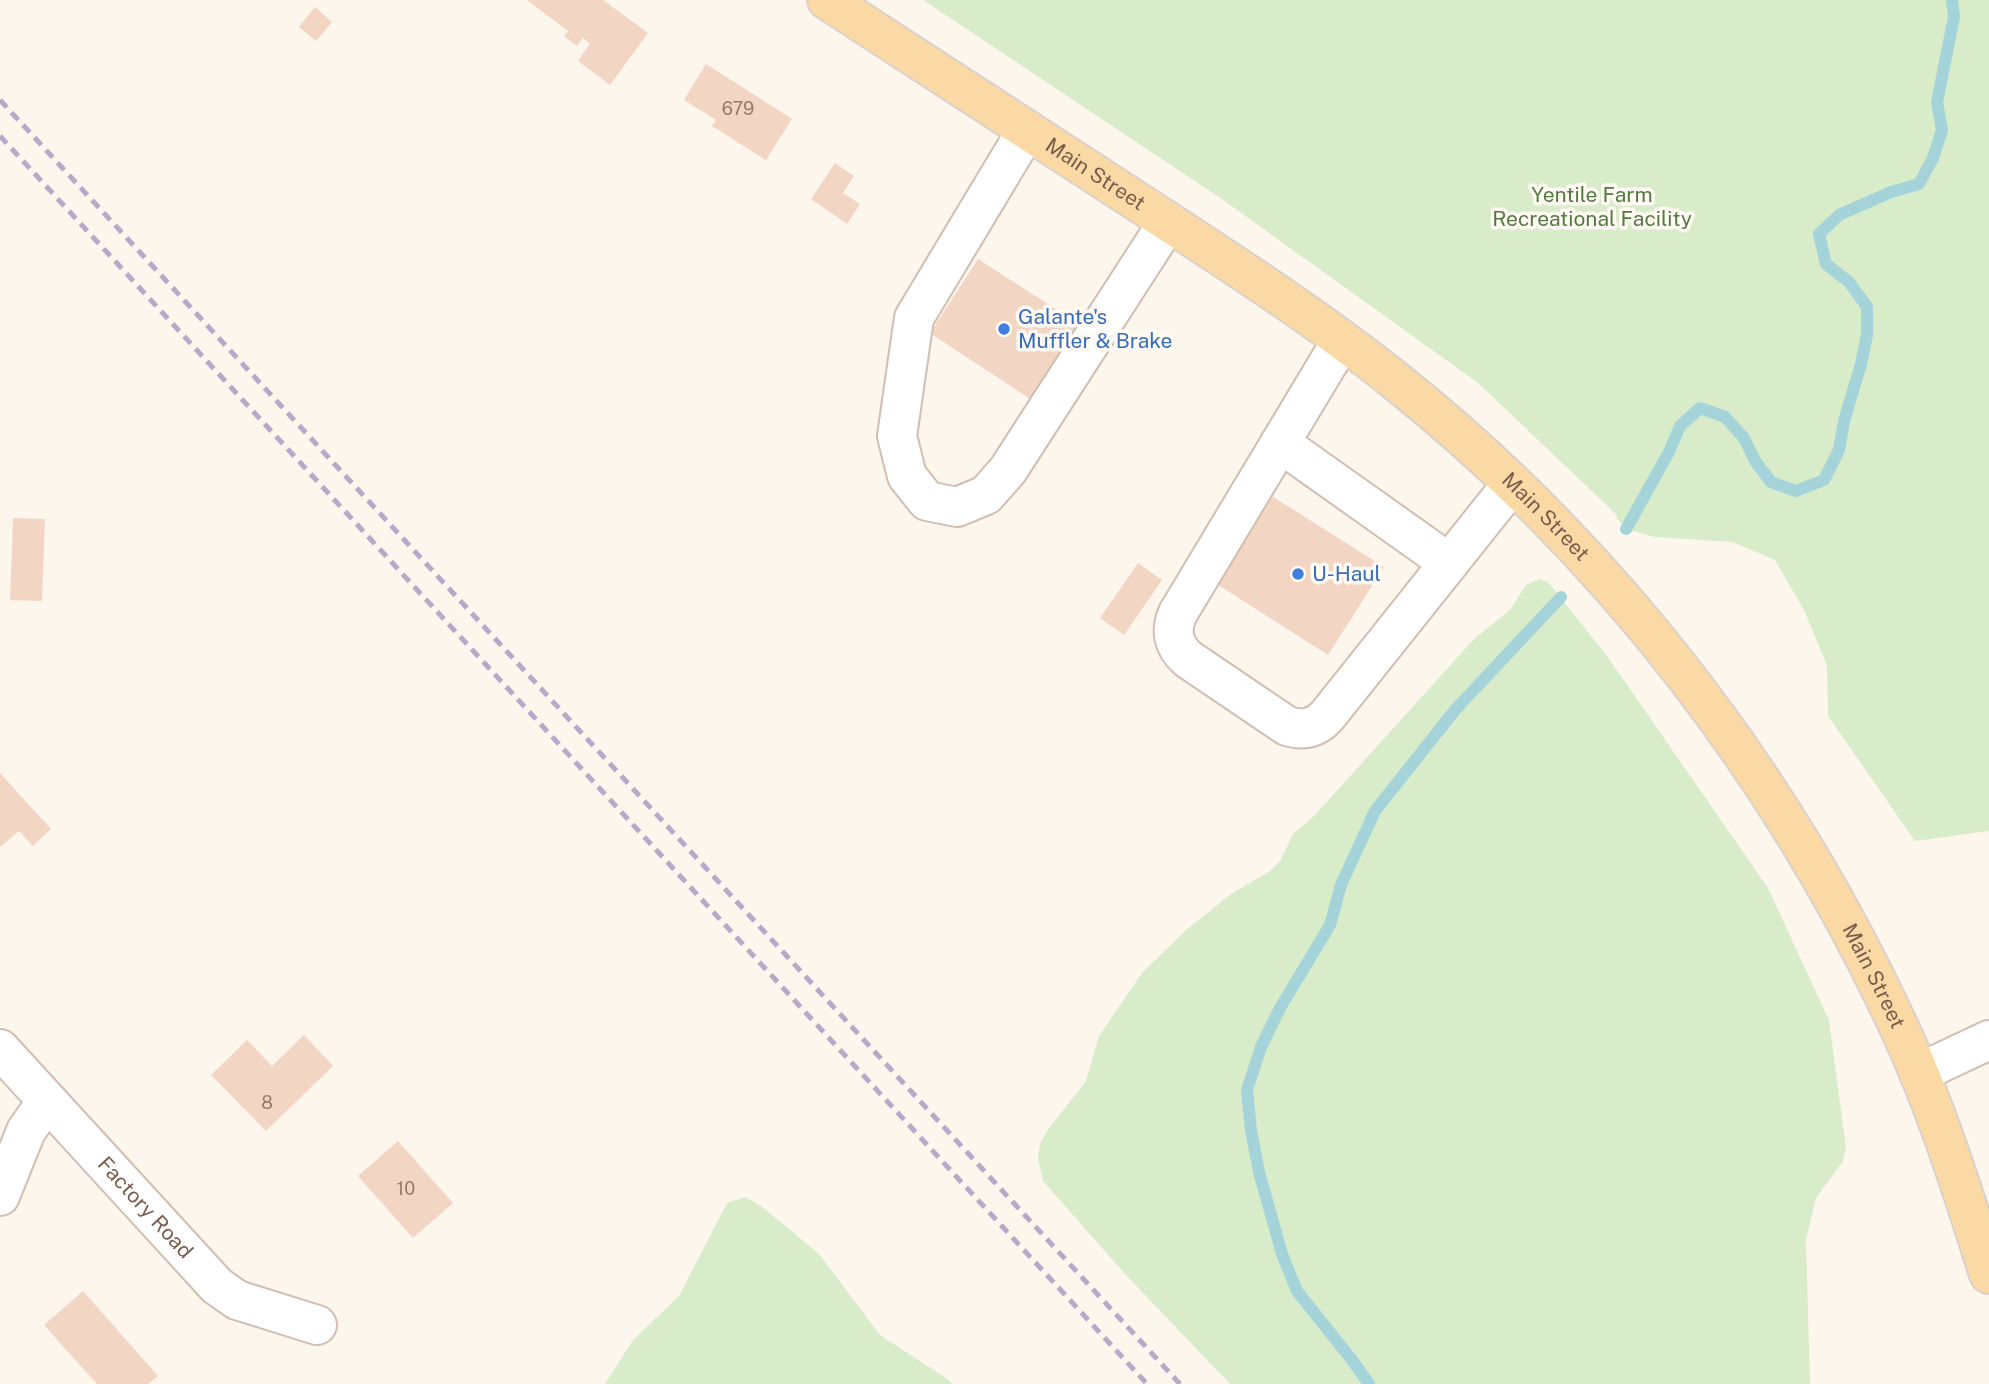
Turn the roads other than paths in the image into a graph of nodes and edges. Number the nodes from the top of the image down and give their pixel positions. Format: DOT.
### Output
graph roads {
  1 [pos="827,0"];
  2 [pos="1027,130"];
  3 [pos="1168,222"];
  4 [pos="1342,341"];
  5 [pos="1280,443"];
  6 [pos="1512,484"];
  7 [pos="1449,564"];
  8 [pos="1989,1040"];
  9 [pos="0,1049"];
  10 [pos="1919,1073"];
  11 [pos="47,1101"];
  12 [pos="0,1196"];
  13 [pos="1989,1273"];
  14 [pos="317,1325"];
  1 -- 2 [label="main road, Main Street"];
  2 -- 3 [label="main road, Main Street"];
  2 -- 3 [label="street"];
  3 -- 4 [label="main road, Main Street"];
  4 -- 5 [label="street"];
  4 -- 6 [label="main road, Main Street"];
  5 -- 7 [label="street"];
  5 -- 7 [label="street"];
  6 -- 7 [label="street"];
  6 -- 10 [label="main road, Main Street"];
  8 -- 10 [label="street"];
  9 -- 11 [label="street, Factory Road"];
  10 -- 13 [label="main road, Main Street"];
  11 -- 12 [label="street"];
  11 -- 14 [label="street, Factory Road"];
}
